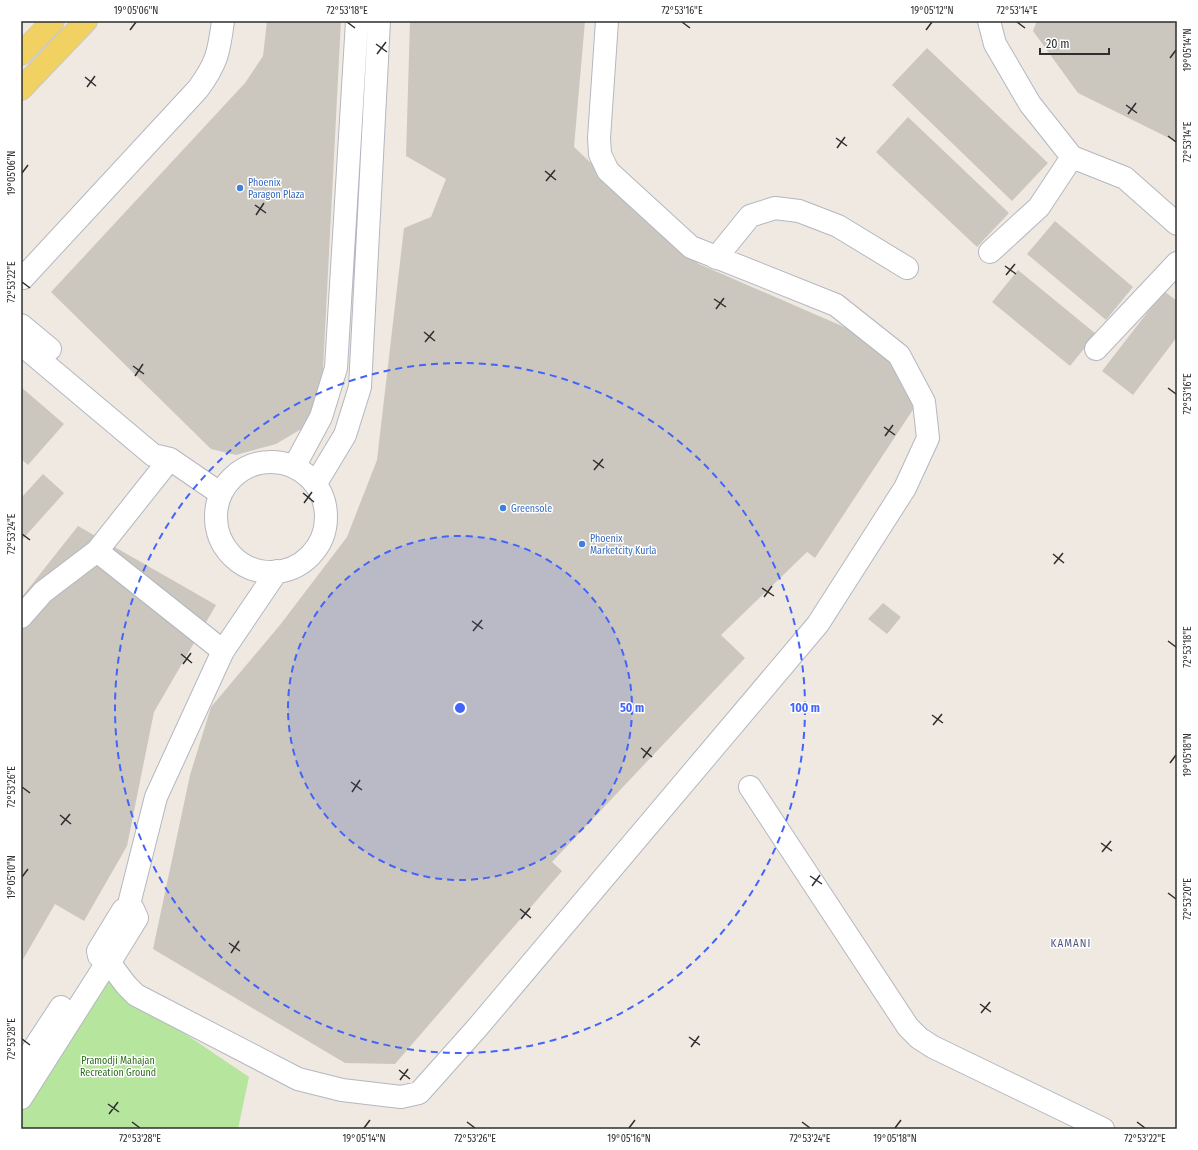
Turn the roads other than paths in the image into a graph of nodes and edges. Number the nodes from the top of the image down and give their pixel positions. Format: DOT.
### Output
graph roads {
  1 [pos="53,21"];
  2 [pos="86,21"];
  3 [pos="223,21"];
  4 [pos="357,21"];
  5 [pos="379,21"];
  6 [pos="607,21"];
  7 [pos="989,21"];
  8 [pos="21,54"];
  9 [pos="21,89"];
  10 [pos="1072,157"];
  11 [pos="1177,224"];
  12 [pos="990,252"];
  13 [pos="716,258"];
  14 [pos="1177,263"];
  15 [pos="908,268"];
  16 [pos="23,278"];
  17 [pos="21,325"];
  18 [pos="21,344"];
  19 [pos="1096,349"];
  20 [pos="170,459"];
  21 [pos="294,467"];
  22 [pos="316,483"];
  23 [pos="221,494"];
  24 [pos="97,551"];
  25 [pos="277,571"];
  26 [pos="21,617"];
  27 [pos="223,651"];
  28 [pos="750,787"];
  29 [pos="103,956"];
  30 [pos="21,1068"];
  31 [pos="21,1098"];
  32 [pos="1102,1129"];
  1 -- 8 [label="main road"];
  2 -- 9 [label="main road"];
  3 -- 16 [label="street"];
  4 -- 21 [label="street"];
  5 -- 22 [label="street"];
  6 -- 13 [label="street"];
  7 -- 10 [label="street"];
  10 -- 11 [label="street"];
  10 -- 12 [label="street"];
  13 -- 15 [label="street"];
  13 -- 29 [label="street"];
  14 -- 19 [label="street"];
  17 -- 20 [label="street"];
  18 -- 20 [label="street"];
  20 -- 23 [label="street"];
  20 -- 24 [label="street"];
  21 -- 22 [label="street"];
  21 -- 23 [label="street"];
  22 -- 25 [label="street"];
  23 -- 25 [label="street"];
  24 -- 26 [label="street"];
  24 -- 27 [label="street"];
  25 -- 27 [label="street"];
  27 -- 29 [label="street"];
  28 -- 32 [label="street"];
  29 -- 30 [label="street"];
  29 -- 31 [label="street"];
}
